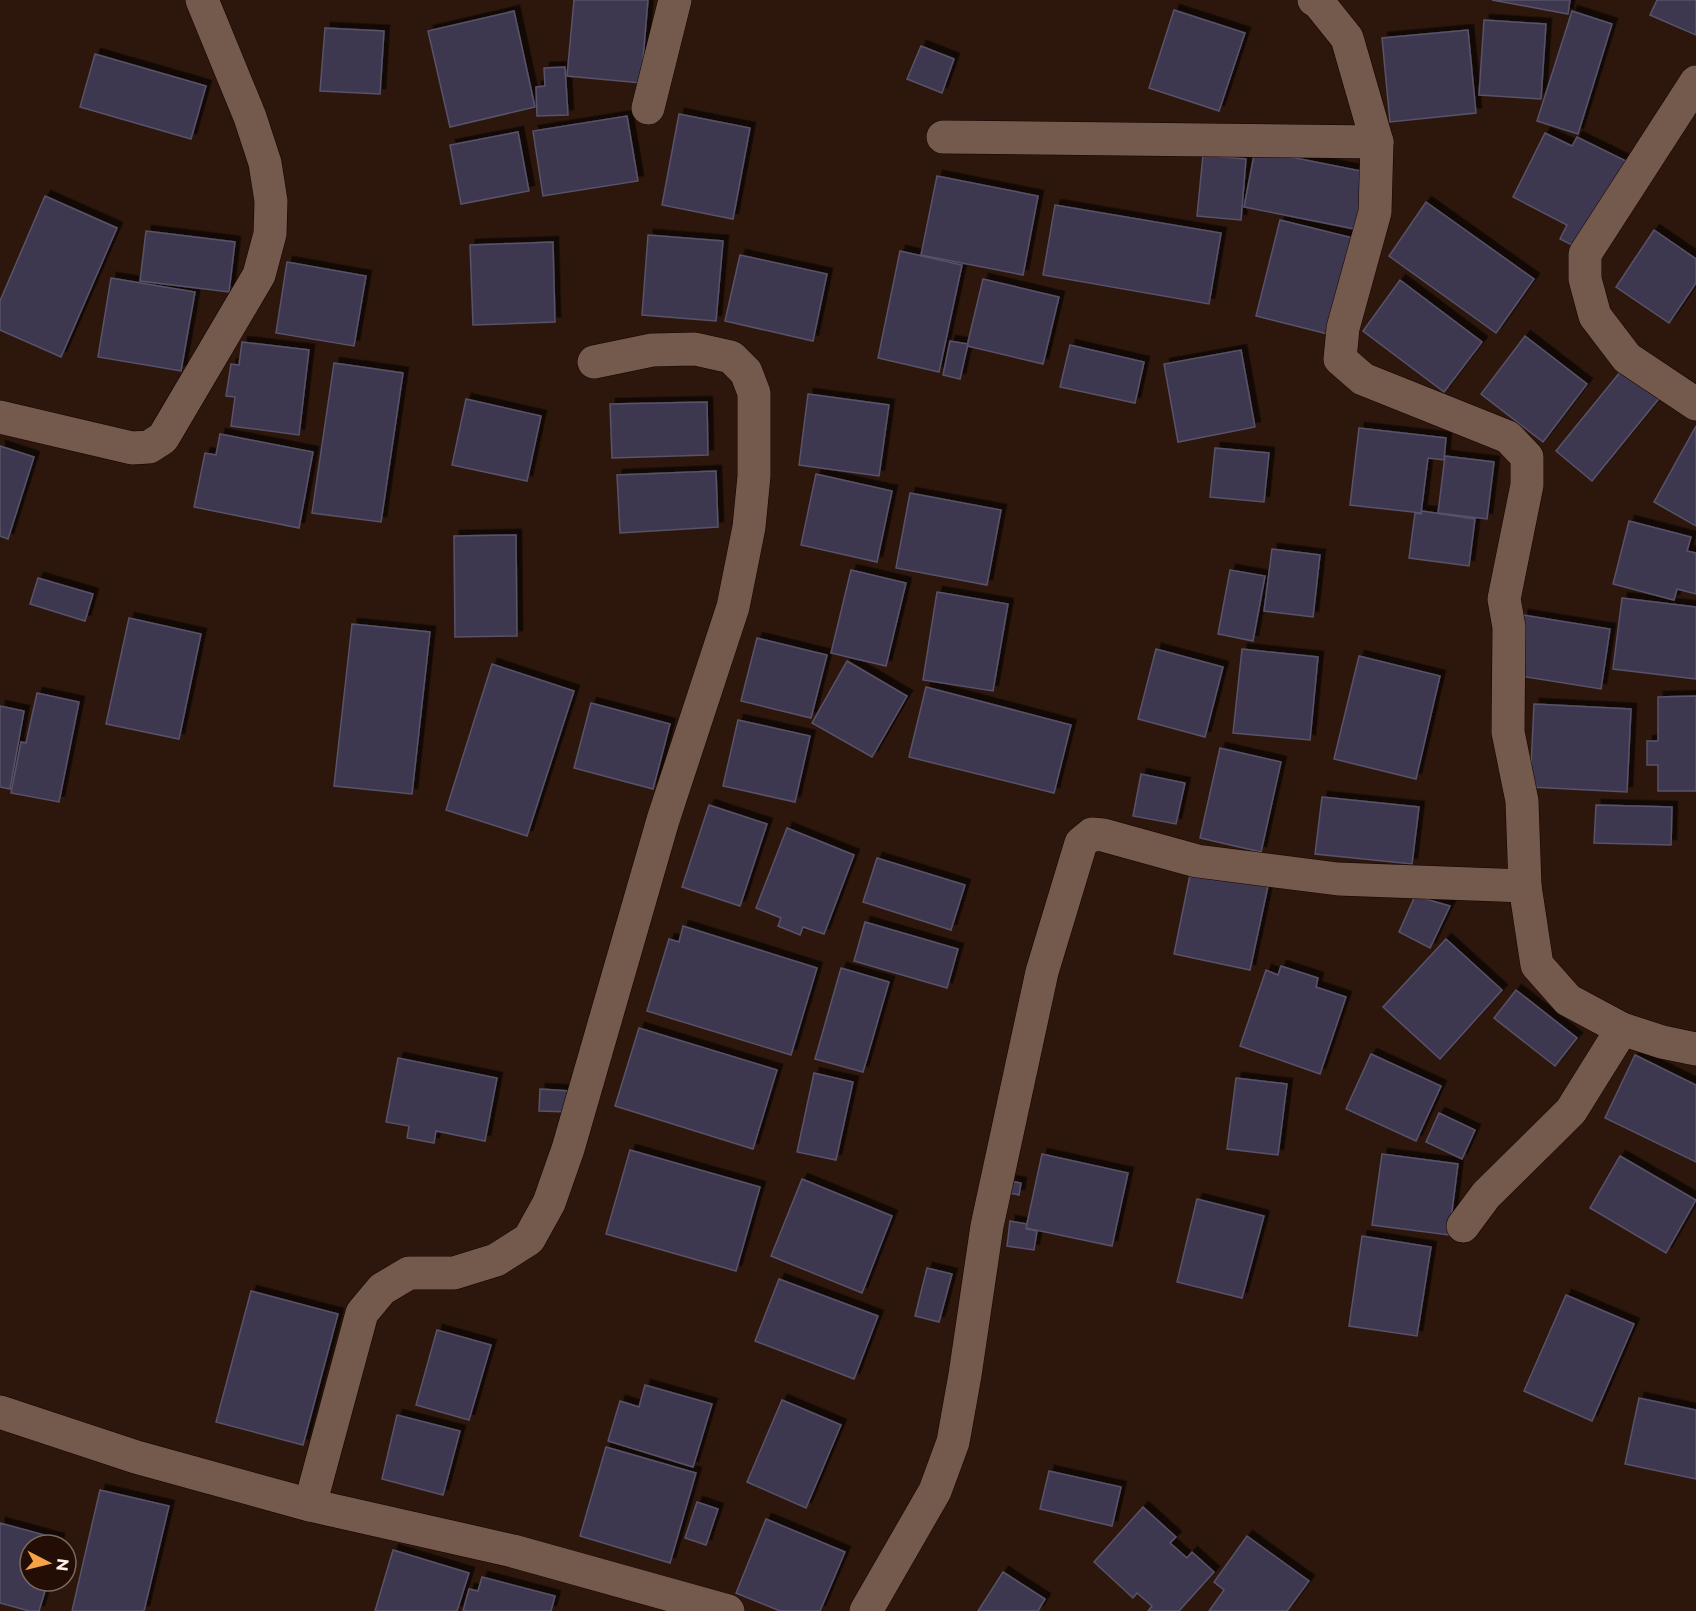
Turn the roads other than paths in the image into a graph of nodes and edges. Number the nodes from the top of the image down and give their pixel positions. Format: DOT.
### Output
graph roads {
  1 [pos="202,0"];
  2 [pos="675,0"];
  3 [pos="1314,0"];
  4 [pos="1696,82"];
  5 [pos="648,108"];
  6 [pos="943,137"];
  7 [pos="1377,142"];
  8 [pos="594,363"];
  9 [pos="1696,404"];
  10 [pos="0,417"];
  11 [pos="1525,886"];
  12 [pos="1622,1029"];
  13 [pos="1696,1048"];
  14 [pos="1463,1226"];
  15 [pos="0,1412"];
  16 [pos="310,1505"];
  17 [pos="728,1611"];
  18 [pos="866,1611"];
  1 -- 10 [label="street"];
  2 -- 5 [label="street"];
  3 -- 7 [label="street"];
  4 -- 9 [label="street"];
  6 -- 7 [label="street"];
  7 -- 11 [label="street"];
  8 -- 16 [label="street"];
  11 -- 12 [label="street"];
  11 -- 18 [label="street"];
  12 -- 13 [label="street"];
  12 -- 14 [label="street"];
  15 -- 16 [label="street"];
  16 -- 17 [label="street"];
}
